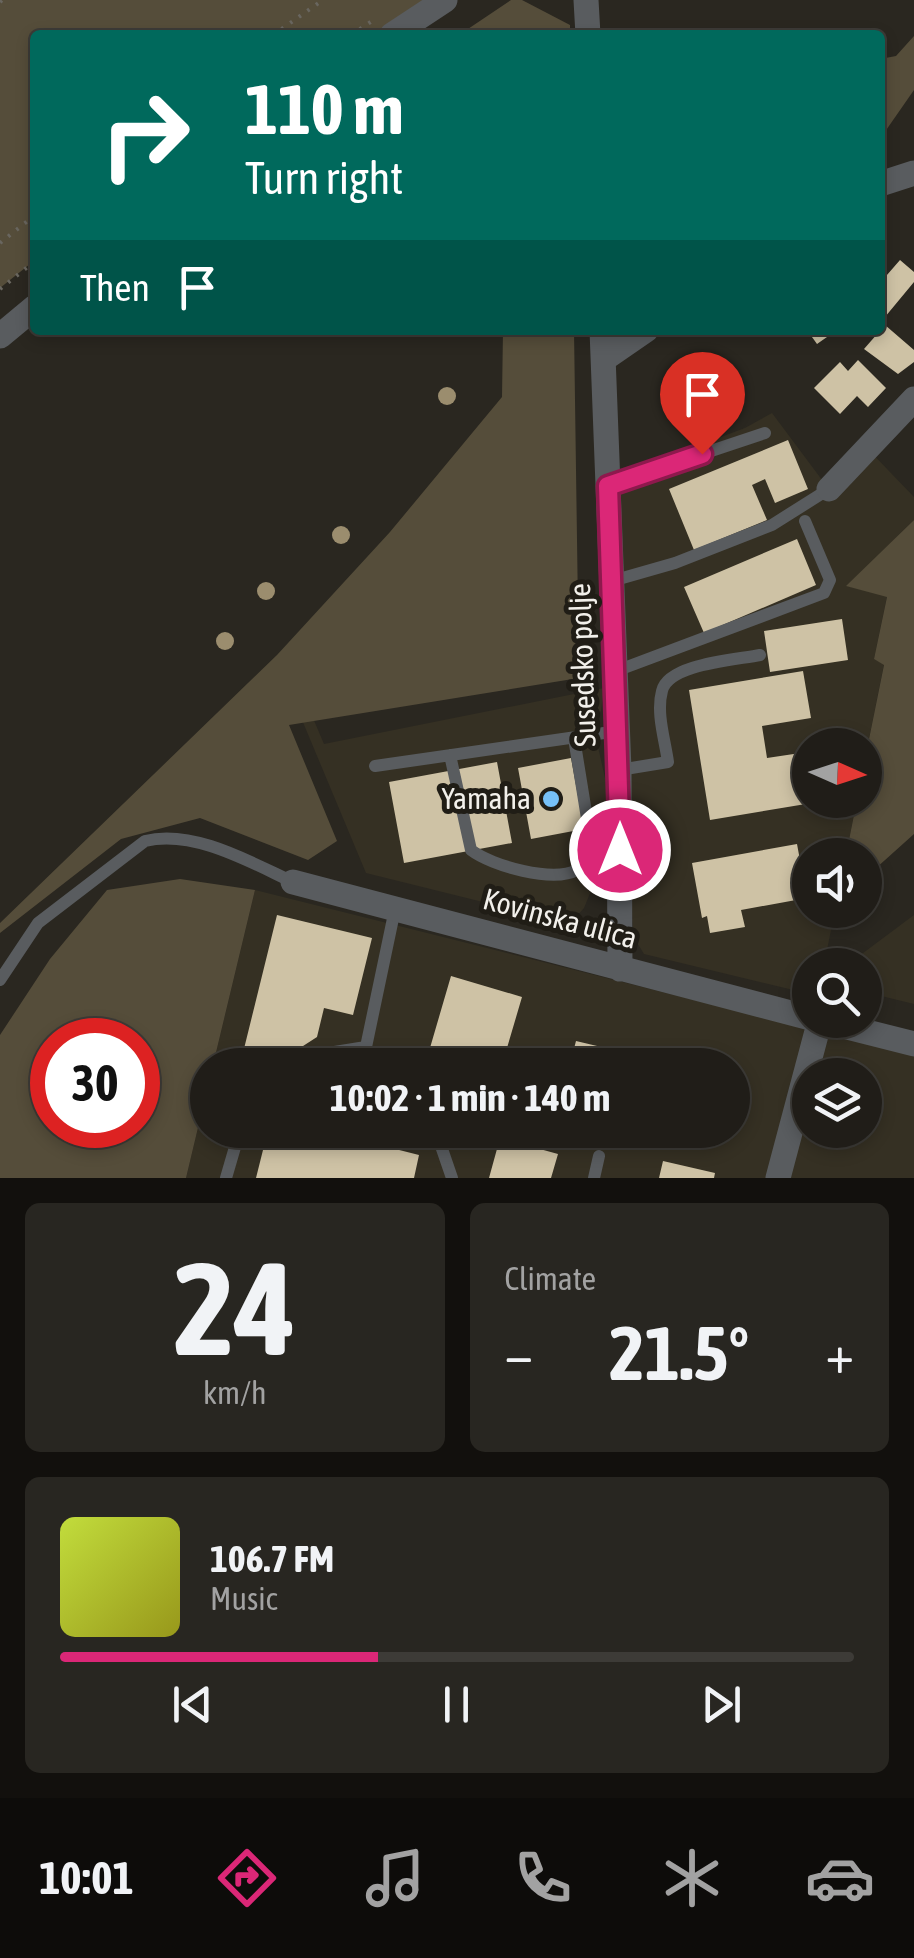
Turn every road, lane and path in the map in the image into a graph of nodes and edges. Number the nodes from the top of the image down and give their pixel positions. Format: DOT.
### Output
graph roads {
  1 [pos="323,0"];
  2 [pos="446,0"];
  3 [pos="586,0"];
  4 [pos="280,30"];
  5 [pos="400,30"];
  6 [pos="588,30"];
  7 [pos="914,174"];
  8 [pos="885,183"];
  9 [pos="30,218"];
  10 [pos="0,243"];
  11 [pos="30,266"];
  12 [pos="0,289"];
  13 [pos="30,310"];
  14 [pos="602,335"];
  15 [pos="639,335"];
  16 [pos="0,336"];
  17 [pos="604,359"];
  18 [pos="914,399"];
  19 [pos="765,433"];
  20 [pos="608,486"];
  21 [pos="829,489"];
  22 [pos="805,521"];
  23 [pos="612,581"];
  24 [pos="760,655"];
  25 [pos="616,670"];
  26 [pos="618,731"];
  27 [pos="574,738"];
  28 [pos="450,756"];
  29 [pos="376,766"];
  30 [pos="620,770"];
  31 [pos="293,882"];
  32 [pos="395,909"];
  33 [pos="620,969"];
  34 [pos="0,980"];
  35 [pos="792,1013"];
  36 [pos="882,1036"];
  37 [pos="814,1038"];
  38 [pos="914,1044"];
  39 [pos="366,1047"];
  40 [pos="360,1048"];
  41 [pos="235,1148"];
  42 [pos="442,1148"];
  43 [pos="599,1156"];
  44 [pos="226,1178"];
  45 [pos="452,1178"];
  46 [pos="594,1178"];
  47 [pos="778,1178"];
  1 -- 4 [label="path"];
  2 -- 5 [label="street"];
  3 -- 6 [label="street"];
  7 -- 8 [label="street"];
  9 -- 10 [label="path"];
  11 -- 12 [label="path"];
  13 -- 16 [label="street"];
  14 -- 17 [label="street, Susedsko polje"];
  15 -- 17 [label="street"];
  17 -- 20 [label="street, Susedsko polje"];
  18 -- 21 [label="street"];
  19 -- 20 [label="lane"];
  20 -- 23 [label="street, Susedsko polje"];
  21 -- 23 [label="lane"];
  22 -- 25 [label="lane"];
  23 -- 25 [label="street, Susedsko polje"];
  24 -- 30 [label="lane"];
  25 -- 26 [label="street, Susedsko polje"];
  26 -- 27 [label="lane"];
  26 -- 30 [label="street, Susedsko polje"];
  27 -- 28 [label="lane"];
  27 -- 28 [label="lane"];
  28 -- 29 [label="lane"];
  30 -- 33 [label="street, Susedsko polje"];
  31 -- 32 [label="street, Kovinska ulica"];
  31 -- 34 [label="lane"];
  32 -- 33 [label="street, Kovinska ulica"];
  32 -- 39 [label="lane"];
  33 -- 35 [label="street, Kovinska ulica"];
  36 -- 38 [label="street"];
  37 -- 47 [label="street"];
  39 -- 40 [label="lane"];
  41 -- 44 [label="lane"];
  42 -- 45 [label="lane"];
  43 -- 46 [label="lane"];
}
